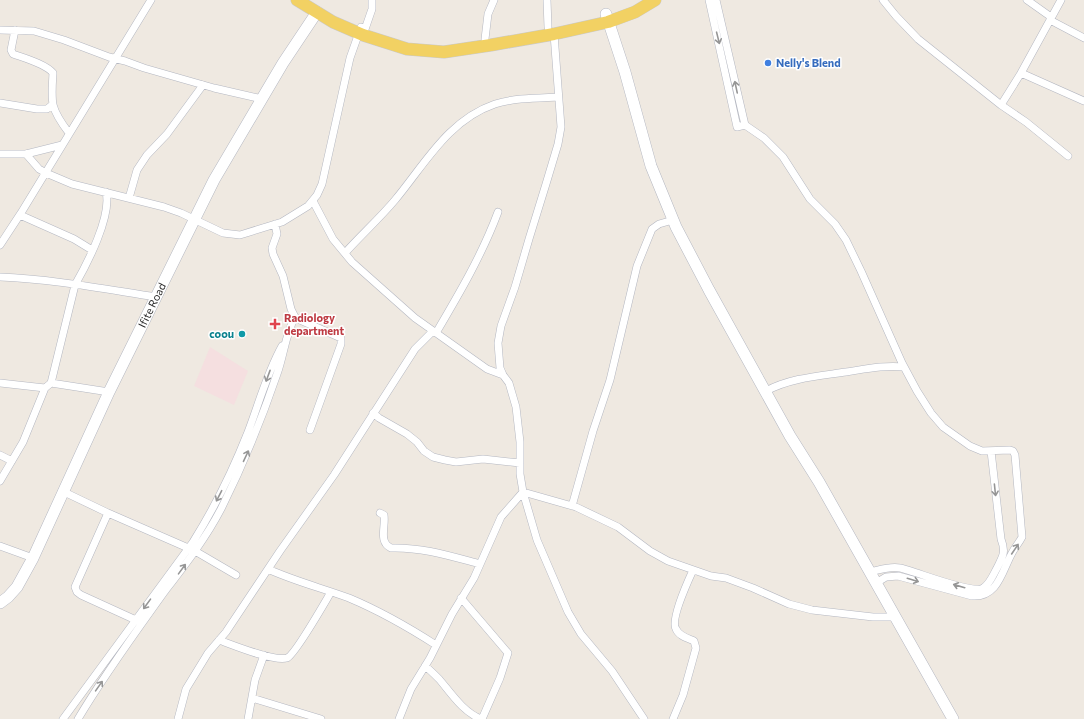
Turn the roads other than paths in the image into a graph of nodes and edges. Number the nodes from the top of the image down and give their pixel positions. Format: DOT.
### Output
graph roads {
  1 [pos="151,0"];
  2 [pos="297,0"];
  3 [pos="306,0"];
  4 [pos="372,0"];
  5 [pos="494,0"];
  6 [pos="547,0"];
  7 [pos="640,0"];
  8 [pos="655,0"];
  9 [pos="708,0"];
  10 [pos="716,0"];
  11 [pos="883,0"];
  12 [pos="1027,0"];
  13 [pos="1061,0"];
  14 [pos="317,12"];
  15 [pos="607,18"];
  16 [pos="1051,18"];
  17 [pos="0,30"];
  18 [pos="15,30"];
  19 [pos="551,30"];
  20 [pos="362,31"];
  21 [pos="485,38"];
  22 [pos="1084,38"];
  23 [pos="115,59"];
  24 [pos="1021,73"];
  25 [pos="203,85"];
  26 [pos="558,96"];
  27 [pos="262,99"];
  28 [pos="1084,101"];
  29 [pos="0,103"];
  30 [pos="52,105"];
  31 [pos="1001,105"];
  32 [pos="741,126"];
  33 [pos="69,133"];
  34 [pos="62,145"];
  35 [pos="0,154"];
  36 [pos="26,154"];
  37 [pos="1068,156"];
  38 [pos="46,173"];
  39 [pos="106,192"];
  40 [pos="129,198"];
  41 [pos="313,200"];
  42 [pos="498,212"];
  43 [pos="20,215"];
  44 [pos="194,219"];
  45 [pos="673,220"];
  46 [pos="275,224"];
  47 [pos="0,245"];
  48 [pos="92,250"];
  49 [pos="345,253"];
  50 [pos="0,277"];
  51 [pos="75,285"];
  52 [pos="156,297"];
  53 [pos="295,317"];
  54 [pos="435,332"];
  55 [pos="898,356"];
  56 [pos="890,366"];
  57 [pos="904,367"];
  58 [pos="503,375"];
  59 [pos="0,383"];
  60 [pos="48,386"];
  61 [pos="766,391"];
  62 [pos="109,392"];
  63 [pos="373,413"];
  64 [pos="310,430"];
  65 [pos="991,451"];
  66 [pos="0,454"];
  67 [pos="12,461"];
  68 [pos="520,463"];
  69 [pos="0,481"];
  70 [pos="62,491"];
  71 [pos="523,492"];
  72 [pos="572,506"];
  73 [pos="380,513"];
  74 [pos="108,514"];
  75 [pos="0,546"];
  76 [pos="191,550"];
  77 [pos="32,558"];
  78 [pos="480,564"];
  79 [pos="268,568"];
  80 [pos="693,570"];
  81 [pos="870,572"];
  82 [pos="236,574"];
  83 [pos="876,582"];
  84 [pos="331,592"];
  85 [pos="462,598"];
  86 [pos="0,603"];
  87 [pos="896,618"];
  88 [pos="139,622"];
  89 [pos="219,640"];
  90 [pos="436,645"];
  91 [pos="264,655"];
  92 [pos="425,666"];
  93 [pos="252,698"];
  94 [pos="64,719"];
  95 [pos="78,719"];
  96 [pos="178,719"];
  97 [pos="248,719"];
  98 [pos="320,719"];
  99 [pos="399,719"];
  100 [pos="481,719"];
  101 [pos="644,719"];
  102 [pos="673,719"];
  103 [pos="953,719"];
  1 -- 23 [label="street"];
  2 -- 14 [label="main road"];
  3 -- 20 [label="main road"];
  4 -- 20 [label="street"];
  5 -- 21 [label="street"];
  6 -- 19 [label="street"];
  7 -- 15 [label="main road"];
  8 -- 15 [label="main road"];
  9 -- 32 [label="street, one-way"];
  32 -- 10 [label="street, one-way"];
  11 -- 31 [label="street"];
  12 -- 16 [label="street"];
  13 -- 16 [label="street"];
  14 -- 20 [label="main road"];
  14 -- 27 [label="street, Ifite Road"];
  15 -- 19 [label="main road"];
  15 -- 45 [label="street"];
  16 -- 22 [label="street"];
  16 -- 24 [label="street"];
  17 -- 18 [label="street"];
  18 -- 23 [label="street"];
  18 -- 30 [label="street"];
  19 -- 20 [label="main road"];
  19 -- 21 [label="main road"];
  19 -- 26 [label="street"];
  20 -- 21 [label="main road"];
  20 -- 41 [label="street"];
  23 -- 25 [label="street"];
  23 -- 33 [label="street"];
  24 -- 28 [label="street"];
  24 -- 31 [label="street"];
  25 -- 27 [label="street"];
  25 -- 40 [label="street"];
  26 -- 49 [label="street"];
  26 -- 58 [label="street"];
  27 -- 44 [label="street, Ifite Road"];
  29 -- 30 [label="street"];
  30 -- 33 [label="street"];
  31 -- 37 [label="street"];
  32 -- 55 [label="street"];
  33 -- 34 [label="street"];
  34 -- 36 [label="street"];
  34 -- 38 [label="street"];
  35 -- 36 [label="street"];
  36 -- 38 [label="street"];
  38 -- 39 [label="street"];
  38 -- 43 [label="street"];
  39 -- 40 [label="street"];
  39 -- 48 [label="street"];
  40 -- 44 [label="street"];
  41 -- 46 [label="street"];
  41 -- 49 [label="street"];
  42 -- 54 [label="street"];
  43 -- 47 [label="street"];
  43 -- 48 [label="street"];
  44 -- 46 [label="street"];
  44 -- 52 [label="street, Ifite Road"];
  45 -- 61 [label="street"];
  45 -- 72 [label="street"];
  46 -- 53 [label="street"];
  48 -- 51 [label="street"];
  49 -- 54 [label="street"];
  50 -- 51 [label="street"];
  51 -- 52 [label="street"];
  51 -- 60 [label="street"];
  52 -- 62 [label="street, Ifite Road"];
  53 -- 64 [label="street"];
  53 -- 76 [label="street"];
  54 -- 58 [label="street"];
  54 -- 63 [label="street"];
  55 -- 56 [label="street"];
  55 -- 57 [label="street"];
  56 -- 57 [label="street"];
  56 -- 61 [label="street"];
  57 -- 65 [label="street"];
  58 -- 68 [label="street"];
  59 -- 60 [label="street"];
  60 -- 62 [label="street"];
  60 -- 67 [label="street"];
  61 -- 81 [label="street"];
  62 -- 70 [label="street, Ifite Road"];
  63 -- 68 [label="street"];
  63 -- 79 [label="street"];
  65 -- 81 [label="street, one-way"];
  83 -- 65 [label="street, one-way"];
  66 -- 67 [label="street"];
  67 -- 69 [label="street"];
  68 -- 71 [label="street"];
  70 -- 74 [label="street"];
  70 -- 77 [label="street, Ifite Road"];
  71 -- 72 [label="street"];
  71 -- 78 [label="street"];
  71 -- 101 [label="street"];
  72 -- 80 [label="street"];
  73 -- 78 [label="street"];
  74 -- 76 [label="street"];
  74 -- 88 [label="street"];
  75 -- 77 [label="street"];
  76 -- 82 [label="street"];
  76 -- 88 [label="street"];
  77 -- 86 [label="street, Ifite Road"];
  78 -- 85 [label="street"];
  79 -- 84 [label="street"];
  79 -- 89 [label="street"];
  80 -- 87 [label="street"];
  80 -- 102 [label="street"];
  81 -- 83 [label="street"];
  83 -- 87 [label="street"];
  84 -- 90 [label="street"];
  84 -- 91 [label="street"];
  85 -- 90 [label="street"];
  85 -- 100 [label="street"];
  87 -- 103 [label="street"];
  88 -- 94 [label="street"];
  95 -- 88 [label="street, one-way"];
  89 -- 91 [label="street"];
  89 -- 96 [label="street"];
  90 -- 92 [label="street"];
  91 -- 93 [label="street"];
  92 -- 99 [label="street"];
  92 -- 100 [label="street"];
  93 -- 97 [label="street"];
  93 -- 98 [label="street"];
}
